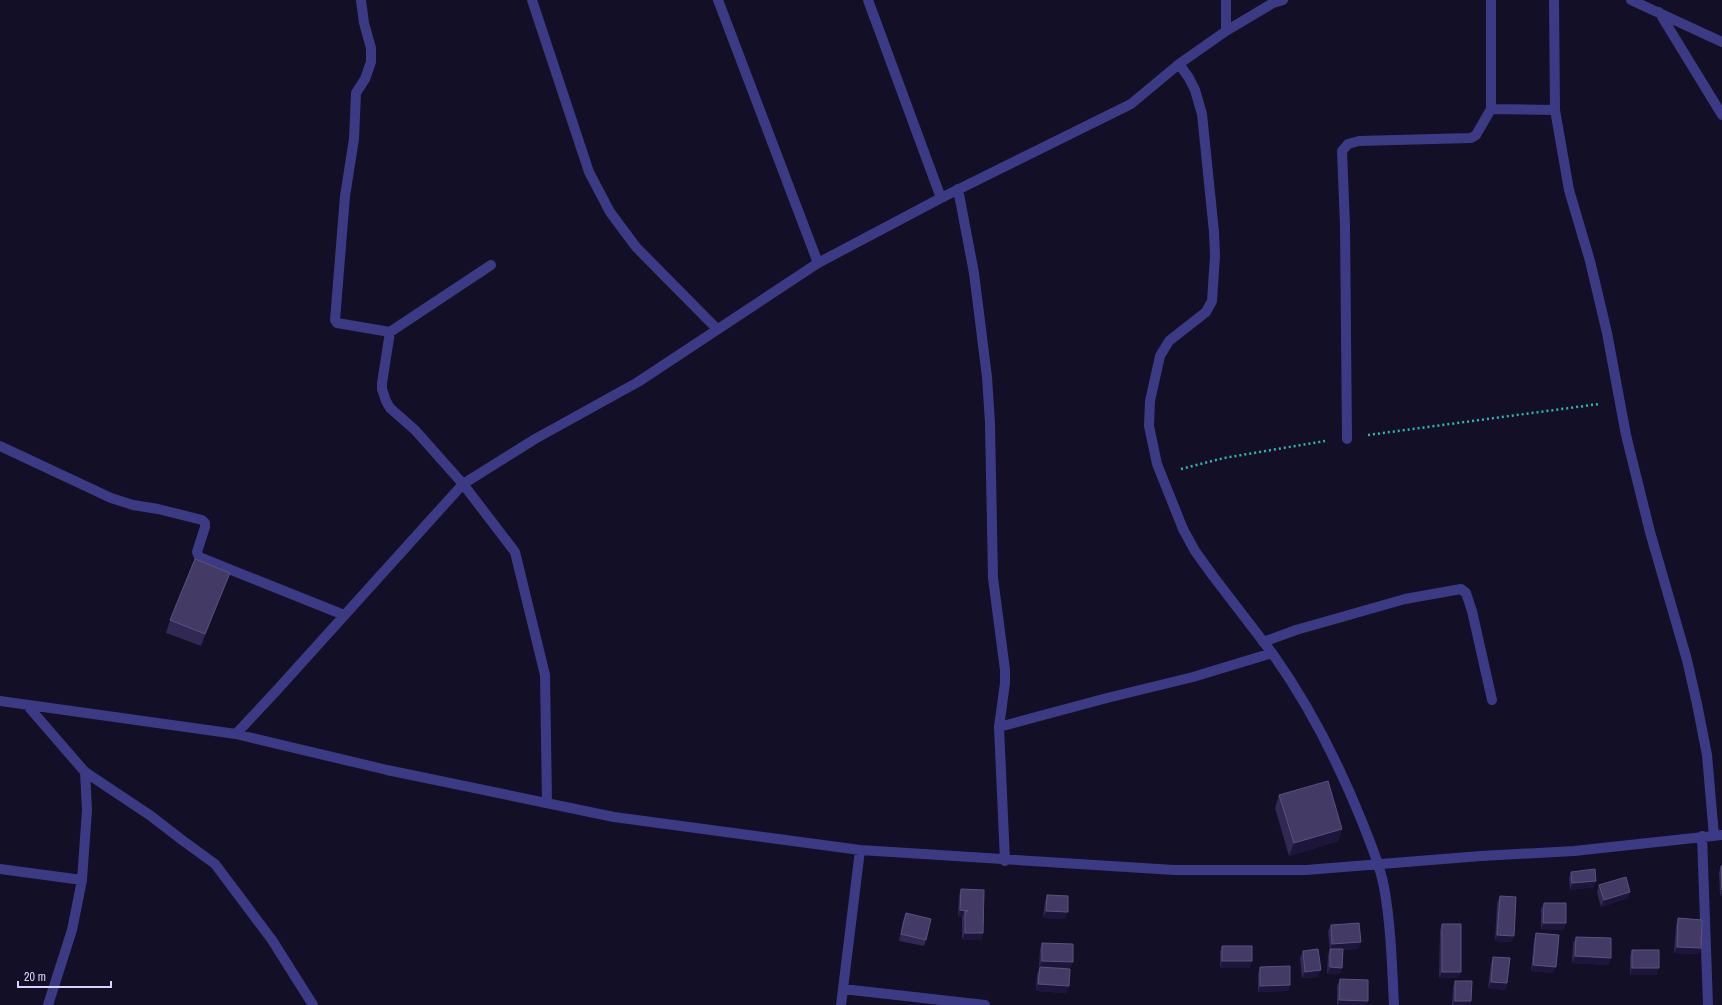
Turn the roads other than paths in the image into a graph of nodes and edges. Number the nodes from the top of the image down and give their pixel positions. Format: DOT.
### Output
graph roads {
  1 [pos="360,0"];
  2 [pos="532,0"];
  3 [pos="718,0"];
  4 [pos="868,0"];
  5 [pos="1226,0"];
  6 [pos="1283,0"];
  7 [pos="1491,0"];
  8 [pos="1554,0"];
  9 [pos="1630,0"];
  10 [pos="1659,12"];
  11 [pos="1226,31"];
  12 [pos="1722,42"];
  13 [pos="1179,64"];
  14 [pos="1491,109"];
  15 [pos="1555,110"];
  16 [pos="1722,115"];
  17 [pos="958,189"];
  18 [pos="941,198"];
  19 [pos="818,263"];
  20 [pos="491,265"];
  21 [pos="717,329"];
  22 [pos="390,332"];
  23 [pos="1347,439"];
  24 [pos="0,446"];
  25 [pos="463,484"];
  26 [pos="344,615"];
  27 [pos="1263,642"];
  28 [pos="1272,653"];
  29 [pos="1492,700"];
  30 [pos="0,701"];
  31 [pos="27,705"];
  32 [pos="999,727"];
  33 [pos="236,734"];
  34 [pos="85,772"];
  35 [pos="547,803"];
  36 [pos="1702,836"];
  37 [pos="1718,836"];
  38 [pos="860,850"];
  39 [pos="1005,861"];
  40 [pos="1378,864"];
  41 [pos="0,869"];
  42 [pos="82,880"];
  43 [pos="843,989"];
  44 [pos="48,1005"];
  45 [pos="314,1005"];
  46 [pos="841,1005"];
  47 [pos="985,1005"];
  48 [pos="1395,1005"];
  49 [pos="1708,1005"];
  1 -- 22 [label="street"];
  2 -- 21 [label="street"];
  3 -- 19 [label="street"];
  4 -- 18 [label="street"];
  5 -- 11 [label="street"];
  6 -- 11 [label="street"];
  7 -- 14 [label="street"];
  8 -- 15 [label="street"];
  9 -- 10 [label="street"];
  10 -- 12 [label="street"];
  10 -- 16 [label="street"];
  11 -- 13 [label="street"];
  13 -- 17 [label="street"];
  13 -- 27 [label="street"];
  14 -- 15 [label="street"];
  14 -- 23 [label="street"];
  15 -- 37 [label="street"];
  17 -- 18 [label="street"];
  17 -- 32 [label="street"];
  18 -- 19 [label="street"];
  19 -- 21 [label="street"];
  20 -- 22 [label="street"];
  21 -- 25 [label="street"];
  22 -- 25 [label="street"];
  24 -- 26 [label="street"];
  25 -- 26 [label="street"];
  25 -- 35 [label="street"];
  26 -- 33 [label="street"];
  27 -- 28 [label="street"];
  27 -- 29 [label="street"];
  28 -- 32 [label="street"];
  28 -- 40 [label="street"];
  30 -- 31 [label="street"];
  31 -- 33 [label="street"];
  31 -- 34 [label="street"];
  32 -- 39 [label="street"];
  33 -- 35 [label="street"];
  34 -- 42 [label="street"];
  34 -- 45 [label="street"];
  35 -- 38 [label="street"];
  36 -- 37 [label="street"];
  36 -- 40 [label="street"];
  36 -- 49 [label="street"];
  38 -- 39 [label="street"];
  38 -- 43 [label="street"];
  39 -- 40 [label="street"];
  40 -- 48 [label="street"];
  41 -- 42 [label="street"];
  42 -- 44 [label="street"];
  43 -- 46 [label="street"];
  43 -- 47 [label="street"];
}
